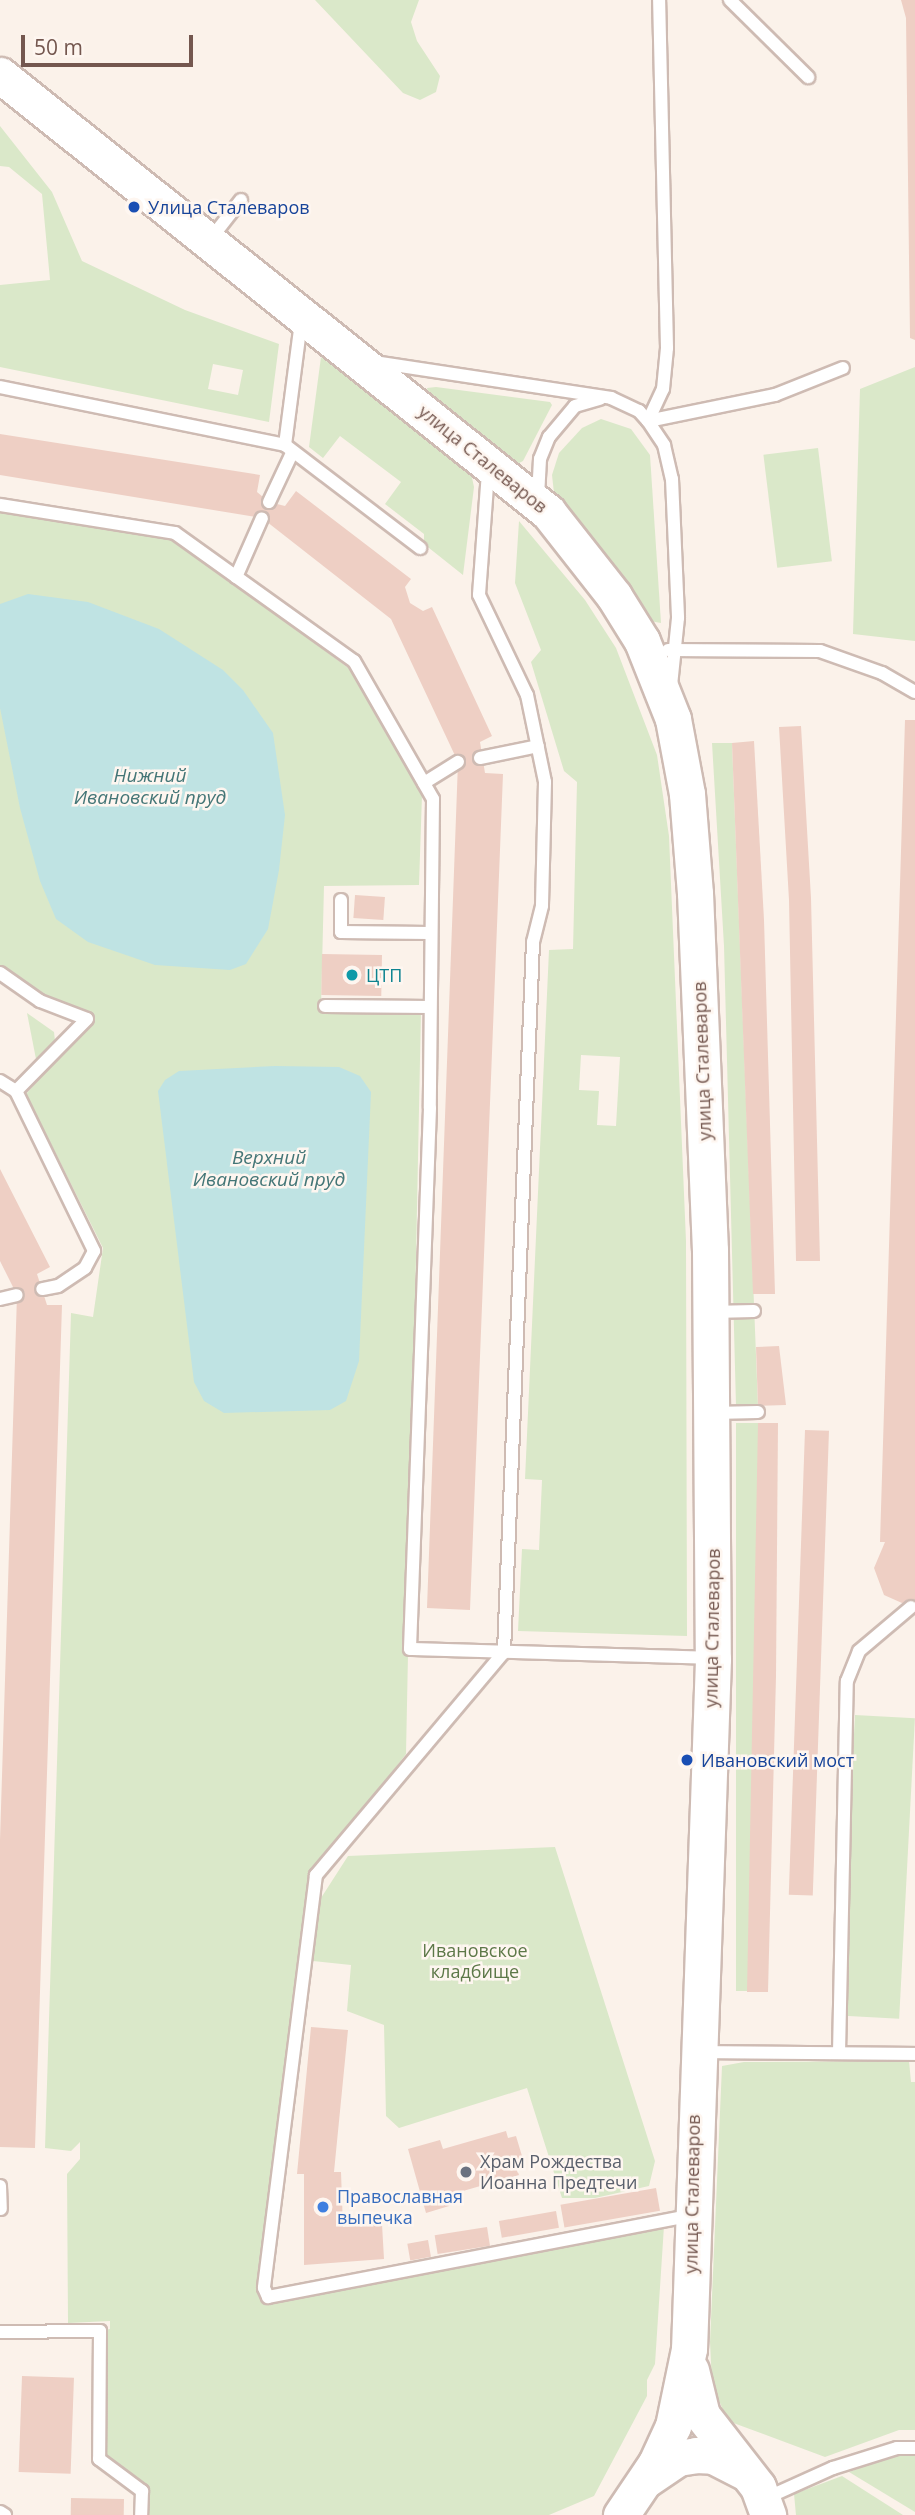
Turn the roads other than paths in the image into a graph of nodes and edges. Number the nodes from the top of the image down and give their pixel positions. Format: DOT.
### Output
graph roads {
  1 [pos="730,0"];
  2 [pos="655,2"];
  3 [pos="0,75"];
  4 [pos="808,77"];
  5 [pos="241,200"];
  6 [pos="209,241"];
  7 [pos="302,314"];
  8 [pos="359,359"];
  9 [pos="843,368"];
  10 [pos="0,387"];
  11 [pos="611,398"];
  12 [pos="648,421"];
  13 [pos="289,448"];
  14 [pos="488,461"];
  15 [pos="269,502"];
  16 [pos="538,502"];
  17 [pos="0,505"];
  18 [pos="262,519"];
  19 [pos="420,548"];
  20 [pos="236,577"];
  21 [pos="661,650"];
  22 [pos="915,692"];
  23 [pos="538,746"];
  24 [pos="480,758"];
  25 [pos="458,762"];
  26 [pos="424,783"];
  27 [pos="341,900"];
  28 [pos="429,933"];
  29 [pos="0,972"];
  30 [pos="326,1006"];
  31 [pos="429,1007"];
  32 [pos="0,1081"];
  33 [pos="16,1091"];
  34 [pos="43,1289"];
  35 [pos="17,1294"];
  36 [pos="0,1299"];
  37 [pos="754,1311"];
  38 [pos="711,1312"];
  39 [pos="758,1412"];
  40 [pos="713,1413"];
  41 [pos="911,1607"];
  42 [pos="504,1652"];
  43 [pos="713,1658"];
  44 [pos="325,1863"];
  45 [pos="341,1863"];
  46 [pos="697,2052"];
  47 [pos="839,2053"];
  48 [pos="915,2054"];
  49 [pos="0,2186"];
  50 [pos="1,2209"];
  51 [pos="692,2215"];
  52 [pos="0,2332"];
  53 [pos="689,2349"];
  54 [pos="915,2448"];
  55 [pos="760,2496"];
  56 [pos="634,2501"];
  57 [pos="0,2512"];
  58 [pos="5,2515"];
  59 [pos="141,2515"];
  1 -- 4 [label="lane"];
  2 -- 12 [label="lane"];
  3 -- 6 [label="main road, улица Сталеваров"];
  5 -- 6 [label="lane"];
  6 -- 7 [label="main road, улица Сталеваров"];
  7 -- 8 [label="main road, улица Сталеваров"];
  7 -- 13 [label="lane"];
  8 -- 11 [label="lane"];
  8 -- 14 [label="main road, улица Сталеваров"];
  9 -- 12 [label="lane"];
  10 -- 13 [label="lane"];
  11 -- 12 [label="lane"];
  11 -- 16 [label="lane"];
  12 -- 21 [label="lane"];
  13 -- 15 [label="lane"];
  13 -- 19 [label="lane"];
  14 -- 16 [label="main road, улица Сталеваров"];
  14 -- 23 [label="lane"];
  16 -- 21 [label="main road, улица Сталеваров"];
  17 -- 20 [label="lane"];
  18 -- 20 [label="lane"];
  20 -- 26 [label="lane"];
  21 -- 22 [label="lane"];
  21 -- 38 [label="main road, улица Сталеваров"];
  23 -- 24 [label="lane"];
  23 -- 42 [label="lane"];
  25 -- 26 [label="lane"];
  26 -- 28 [label="lane"];
  27 -- 28 [label="lane"];
  28 -- 31 [label="lane"];
  29 -- 33 [label="lane"];
  30 -- 31 [label="lane"];
  31 -- 42 [label="lane"];
  32 -- 33 [label="lane"];
  33 -- 34 [label="lane"];
  35 -- 36 [label="lane"];
  37 -- 38 [label="lane"];
  38 -- 40 [label="main road, улица Сталеваров"];
  39 -- 40 [label="lane"];
  40 -- 43 [label="main road, улица Сталеваров"];
  41 -- 47 [label="lane"];
  42 -- 43 [label="lane"];
  42 -- 44 [label="lane"];
  43 -- 46 [label="main road, улица Сталеваров"];
  44 -- 45 [label="lane"];
  44 -- 51 [label="lane"];
  46 -- 47 [label="lane"];
  46 -- 51 [label="main road, улица Сталеваров"];
  47 -- 48 [label="lane"];
  49 -- 50 [label="lane"];
  51 -- 53 [label="main road, улица Сталеваров"];
  52 -- 59 [label="lane"];
  53 -- 55 [label="main road"];
  53 -- 56 [label="main road"];
  54 -- 55 [label="lane"];
  55 -- 56 [label="main road"];
  57 -- 58 [label="lane"];
}
